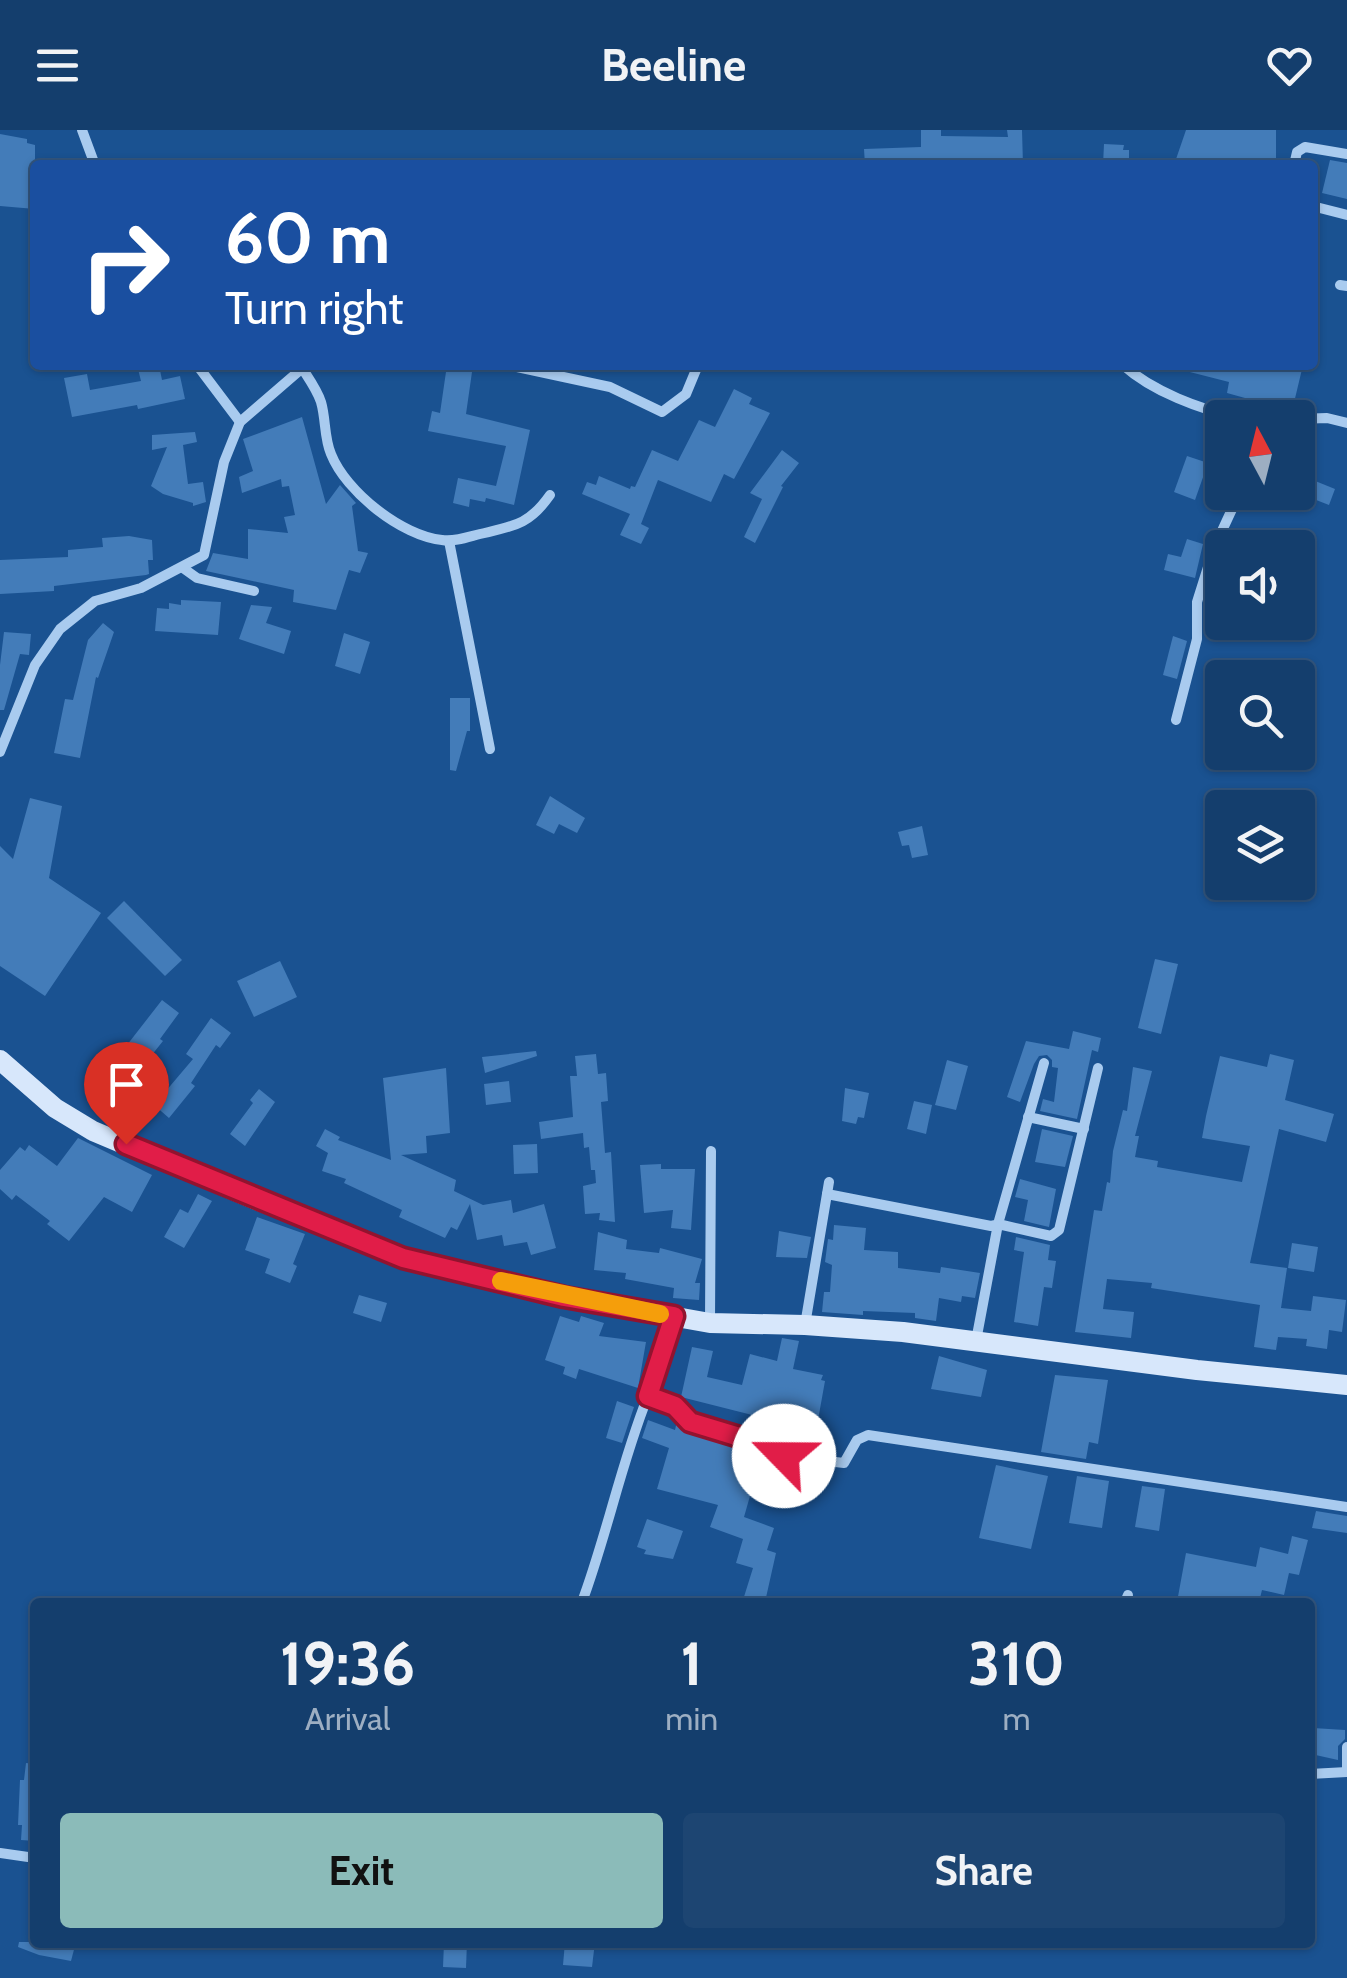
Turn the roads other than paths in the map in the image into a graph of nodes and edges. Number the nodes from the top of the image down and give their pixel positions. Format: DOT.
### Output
graph roads {
  1 [pos="82,130"];
  2 [pos="1347,154"];
  3 [pos="94,160"];
  4 [pos="1296,160"];
  5 [pos="1318,208"];
  6 [pos="1347,215"];
  7 [pos="201,370"];
  8 [pos="301,370"];
  9 [pos="305,370"];
  10 [pos="530,370"];
  11 [pos="696,370"];
  12 [pos="1130,370"];
  13 [pos="1205,408"];
  14 [pos="1315,419"];
  15 [pos="240,422"];
  16 [pos="1347,424"];
  17 [pos="550,495"];
  18 [pos="1232,510"];
  19 [pos="449,541"];
  20 [pos="183,568"];
  21 [pos="254,591"];
  22 [pos="1176,720"];
  23 [pos="490,749"];
  24 [pos="0,752"];
  25 [pos="0,1060"];
  26 [pos="1044,1063"];
  27 [pos="1098,1068"];
  28 [pos="1028,1117"];
  29 [pos="1084,1129"];
  30 [pos="711,1151"];
  31 [pos="998,1224"];
  32 [pos="674,1316"];
  33 [pos="710,1323"];
  34 [pos="806,1325"];
  35 [pos="976,1342"];
  36 [pos="1347,1385"];
  37 [pos="648,1396"];
  38 [pos="1347,1507"];
  39 [pos="584,1598"];
  40 [pos="1347,1746"];
  41 [pos="1347,1770"];
  42 [pos="1315,1773"];
  43 [pos="0,1853"];
  44 [pos="30,1857"];
  1 -- 3 [label="street"];
  2 -- 4 [label="street"];
  5 -- 6 [label="street"];
  7 -- 15 [label="street"];
  8 -- 15 [label="street"];
  9 -- 19 [label="street"];
  10 -- 11 [label="street"];
  12 -- 13 [label="street"];
  14 -- 16 [label="street"];
  15 -- 20 [label="street"];
  17 -- 19 [label="street"];
  18 -- 22 [label="street"];
  19 -- 23 [label="street"];
  20 -- 21 [label="street"];
  20 -- 24 [label="street"];
  25 -- 32 [label="main road"];
  26 -- 28 [label="street"];
  27 -- 29 [label="street"];
  28 -- 29 [label="street"];
  28 -- 31 [label="street"];
  29 -- 31 [label="street"];
  30 -- 33 [label="street"];
  31 -- 34 [label="street"];
  31 -- 35 [label="street"];
  32 -- 33 [label="main road"];
  32 -- 37 [label="street"];
  33 -- 34 [label="main road"];
  34 -- 35 [label="main road"];
  35 -- 36 [label="main road"];
  37 -- 38 [label="street"];
  37 -- 39 [label="street"];
  40 -- 41 [label="street"];
  41 -- 42 [label="street"];
  43 -- 44 [label="street"];
}
